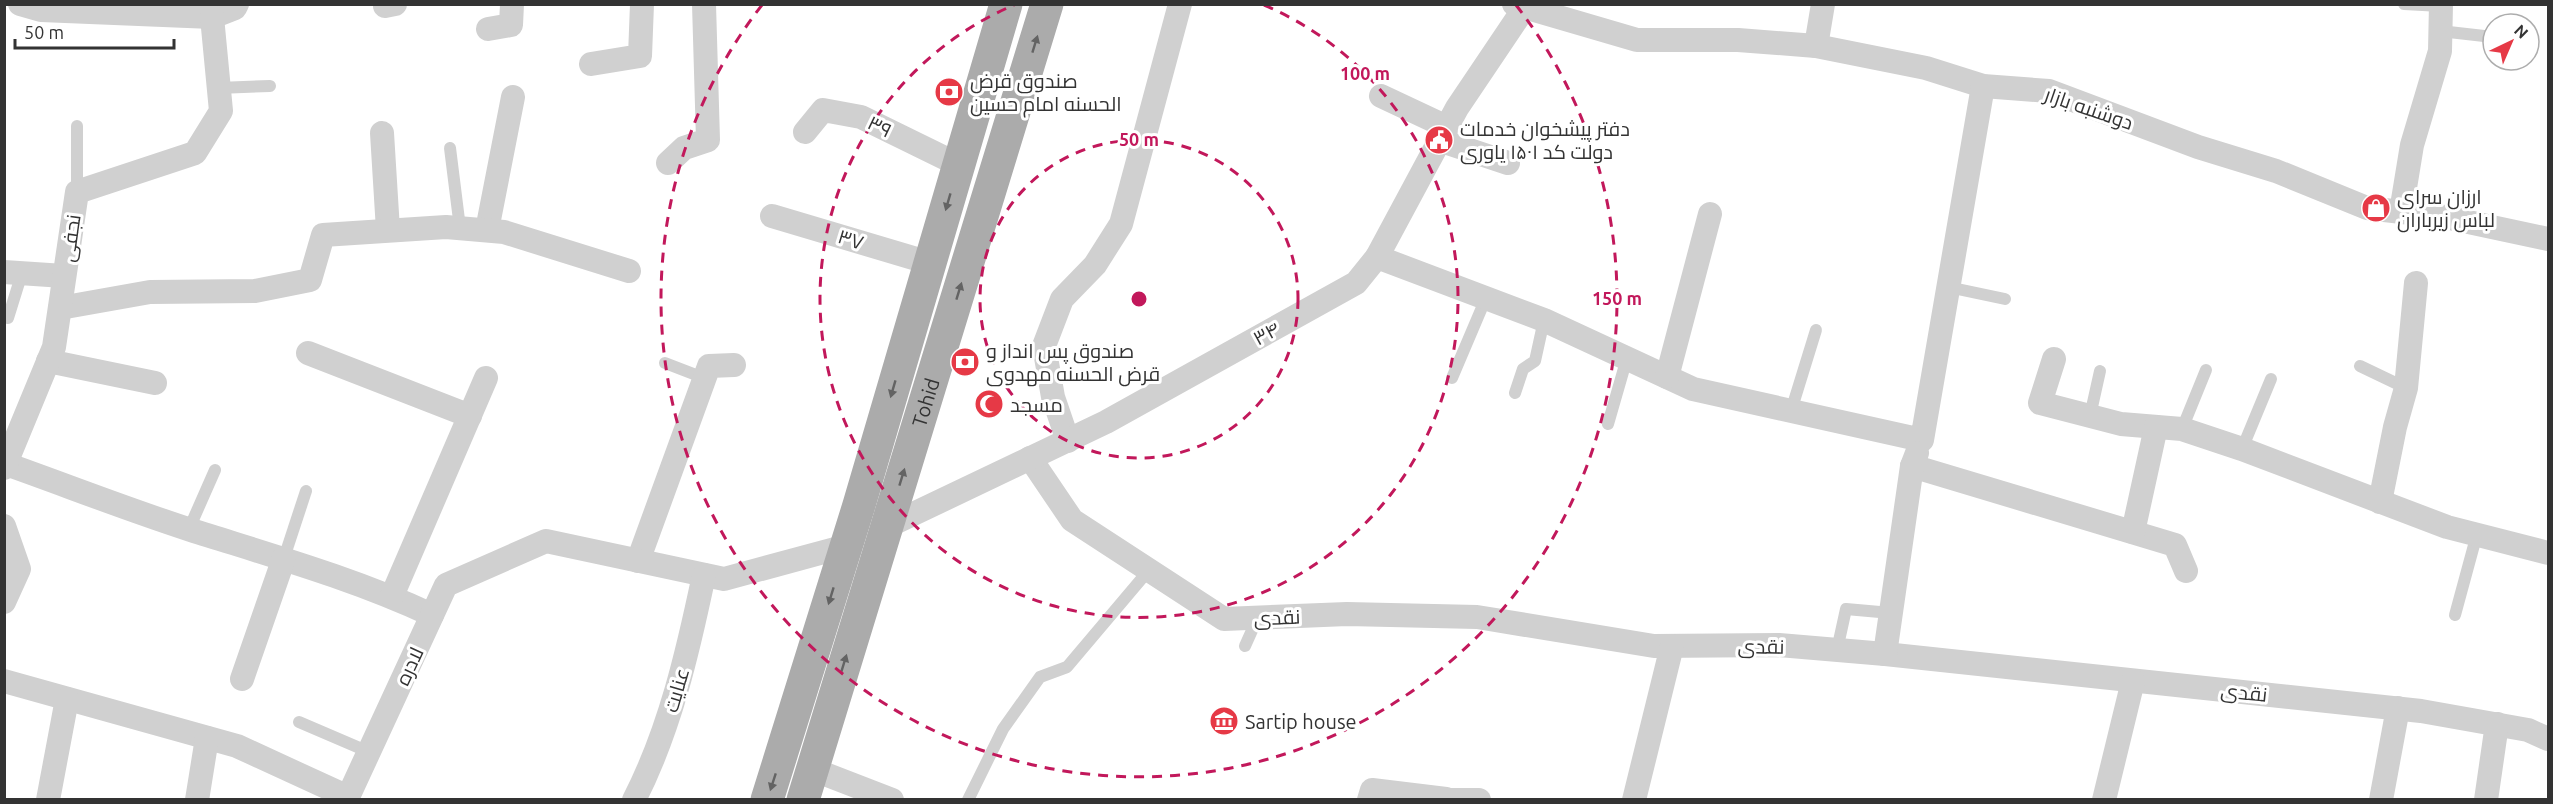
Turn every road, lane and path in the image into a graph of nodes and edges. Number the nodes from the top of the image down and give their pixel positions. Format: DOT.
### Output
graph roads {
  1 [pos="20,4"];
  2 [pos="237,4"];
  3 [pos="512,4"];
  4 [pos="642,4"];
  5 [pos="704,4"];
  6 [pos="1006,4"];
  7 [pos="1047,4"];
  8 [pos="1180,4"];
  9 [pos="1823,4"];
  10 [pos="2404,4"];
  11 [pos="2441,5"];
  12 [pos="1520,6"];
  13 [pos="212,17"];
  14 [pos="488,29"];
  15 [pos="2440,31"];
  16 [pos="2481,36"];
  17 [pos="1816,46"];
  18 [pos="591,64"];
  19 [pos="270,86"];
  20 [pos="1983,86"];
  21 [pos="219,88"];
  22 [pos="1381,96"];
  23 [pos="513,97"];
  24 [pos="78,126"];
  25 [pos="805,132"];
  26 [pos="382,133"];
  27 [pos="1443,134"];
  28 [pos="450,148"];
  29 [pos="668,163"];
  30 [pos="1508,163"];
  31 [pos="959,165"];
  32 [pos="77,192"];
  33 [pos="2401,212"];
  34 [pos="1710,214"];
  35 [pos="772,216"];
  36 [pos="460,228"];
  37 [pos="388,230"];
  38 [pos="487,231"];
  39 [pos="2548,239"];
  40 [pos="1377,257"];
  41 [pos="930,263"];
  42 [pos="629,271"];
  43 [pos="13,273"];
  44 [pos="64,276"];
  45 [pos="2416,283"];
  46 [pos="1948,287"];
  47 [pos="1486,298"];
  48 [pos="2005,299"];
  49 [pos="60,308"];
  50 [pos="8,318"];
  51 [pos="1544,320"];
  52 [pos="1816,330"];
  53 [pos="308,354"];
  54 [pos="1627,358"];
  55 [pos="2054,359"];
  56 [pos="48,360"];
  57 [pos="665,363"];
  58 [pos="734,365"];
  59 [pos="2360,366"];
  60 [pos="2206,370"];
  61 [pos="2100,371"];
  62 [pos="1667,377"];
  63 [pos="486,378"];
  64 [pos="704,378"];
  65 [pos="1452,378"];
  66 [pos="2271,379"];
  67 [pos="155,383"];
  68 [pos="2406,388"];
  69 [pos="1515,393"];
  70 [pos="1791,411"];
  71 [pos="470,416"];
  72 [pos="2090,416"];
  73 [pos="1608,424"];
  74 [pos="2156,427"];
  75 [pos="2182,429"];
  76 [pos="1922,440"];
  77 [pos="1068,441"];
  78 [pos="2241,449"];
  79 [pos="1030,458"];
  80 [pos="5,466"];
  81 [pos="1912,466"];
  82 [pos="216,470"];
  83 [pos="306,491"];
  84 [pos="2380,502"];
  85 [pos="5,526"];
  86 [pos="886,527"];
  87 [pos="189,529"];
  88 [pos="2133,532"];
  89 [pos="2477,534"];
  90 [pos="846,546"];
  91 [pos="2548,553"];
  92 [pos="284,558"];
  93 [pos="638,561"];
  94 [pos="1149,570"];
  95 [pos="2186,571"];
  96 [pos="704,575"];
  97 [pos="392,596"];
  98 [pos="4,602"];
  99 [pos="1891,613"];
  100 [pos="432,615"];
  101 [pos="2455,615"];
  102 [pos="1258,617"];
  103 [pos="1672,645"];
  104 [pos="1245,646"];
  105 [pos="1837,650"];
  106 [pos="1885,654"];
  107 [pos="242,679"];
  108 [pos="4,681"];
  109 [pos="2133,681"];
  110 [pos="803,686"];
  111 [pos="834,696"];
  112 [pos="67,699"];
  113 [pos="2398,708"];
  114 [pos="299,722"];
  115 [pos="2497,724"];
  116 [pos="207,738"];
  117 [pos="2548,739"];
  118 [pos="369,752"];
  119 [pos="812,769"];
  120 [pos="1446,799"];
  121 [pos="48,800"];
  122 [pos="197,800"];
  123 [pos="634,800"];
  124 [pos="767,800"];
  125 [pos="802,800"];
  126 [pos="892,800"];
  127 [pos="968,800"];
  128 [pos="1369,800"];
  129 [pos="1479,800"];
  130 [pos="1634,800"];
  131 [pos="2104,800"];
  132 [pos="2381,800"];
  133 [pos="2486,800"];
  1 -- 13 [label="street"];
  2 -- 13 [label="street"];
  3 -- 14 [label="street"];
  4 -- 18 [label="street"];
  5 -- 29 [label="street"];
  6 -- 31 [label="main road, Tohid"];
  86 -- 7 [label="main road, Tohid, one-way"];
  8 -- 77 [label="street"];
  9 -- 17 [label="street"];
  10 -- 11 [label="lane"];
  11 -- 15 [label="street"];
  12 -- 17 [label="street, دوشنبه بازار"];
  12 -- 27 [label="street, ۳۴"];
  13 -- 21 [label="street, نجفی"];
  15 -- 16 [label="lane"];
  15 -- 33 [label="street"];
  17 -- 20 [label="street, دوشنبه بازار"];
  19 -- 21 [label="lane"];
  20 -- 33 [label="street, دوشنبه بازار"];
  20 -- 46 [label="street"];
  21 -- 32 [label="street, نجفی"];
  22 -- 27 [label="street"];
  23 -- 38 [label="street"];
  24 -- 32 [label="lane"];
  25 -- 31 [label="street, ۳۹"];
  26 -- 37 [label="street"];
  27 -- 30 [label="street"];
  27 -- 40 [label="street, ۳۴"];
  28 -- 36 [label="lane"];
  31 -- 41 [label="main road, Tohid, one-way"];
  32 -- 44 [label="street, نجفی"];
  33 -- 39 [label="street, دوشنبه بازار"];
  34 -- 62 [label="street"];
  35 -- 41 [label="street, ۳۷"];
  36 -- 37 [label="street"];
  36 -- 38 [label="street"];
  37 -- 49 [label="street"];
  38 -- 42 [label="street"];
  40 -- 47 [label="street"];
  40 -- 77 [label="street, ۳۴"];
  41 -- 90 [label="main road, Tohid, one-way"];
  43 -- 44 [label="street"];
  43 -- 50 [label="lane"];
  44 -- 49 [label="street, نجفی"];
  45 -- 68 [label="street"];
  46 -- 48 [label="lane"];
  46 -- 76 [label="street"];
  47 -- 51 [label="street"];
  47 -- 65 [label="lane"];
  49 -- 56 [label="street, نجفی"];
  51 -- 54 [label="street"];
  51 -- 69 [label="lane"];
  52 -- 70 [label="lane"];
  53 -- 71 [label="street"];
  54 -- 62 [label="street"];
  54 -- 73 [label="lane"];
  55 -- 72 [label="street"];
  56 -- 67 [label="street"];
  56 -- 80 [label="street, نجفی"];
  57 -- 64 [label="lane"];
  58 -- 64 [label="street"];
  59 -- 68 [label="lane"];
  60 -- 75 [label="lane"];
  61 -- 72 [label="lane"];
  62 -- 70 [label="street"];
  63 -- 71 [label="street"];
  64 -- 93 [label="street"];
  66 -- 78 [label="lane"];
  68 -- 84 [label="street"];
  70 -- 76 [label="street"];
  71 -- 97 [label="street"];
  72 -- 74 [label="street"];
  74 -- 75 [label="street"];
  74 -- 88 [label="street"];
  75 -- 78 [label="street"];
  76 -- 81 [label="street"];
  77 -- 79 [label="street, ۳۴"];
  78 -- 84 [label="street"];
  79 -- 86 [label="street, ۳۴"];
  79 -- 94 [label="street, نقدی"];
  80 -- 87 [label="street"];
  81 -- 88 [label="street"];
  81 -- 99 [label="street"];
  82 -- 87 [label="lane"];
  83 -- 92 [label="lane"];
  84 -- 89 [label="street"];
  85 -- 98 [label="street"];
  111 -- 86 [label="main road, Tohid, one-way"];
  87 -- 92 [label="street"];
  88 -- 95 [label="street"];
  89 -- 91 [label="street"];
  89 -- 101 [label="lane"];
  90 -- 96 [label="street, لادره"];
  90 -- 110 [label="main road, Tohid, one-way"];
  92 -- 97 [label="street"];
  92 -- 107 [label="street"];
  93 -- 96 [label="street, لادره"];
  93 -- 100 [label="street, لادره"];
  94 -- 102 [label="street, نقدی"];
  94 -- 127 [label="lane"];
  96 -- 123 [label="street, عنایت"];
  97 -- 100 [label="street"];
  99 -- 105 [label="lane"];
  99 -- 106 [label="street"];
  100 -- 118 [label="street, لادره"];
  102 -- 103 [label="street, نقدی"];
  102 -- 104 [label="lane"];
  103 -- 105 [label="street, نقدی"];
  103 -- 130 [label="street"];
  105 -- 106 [label="street, نقدی"];
  106 -- 109 [label="street, نقدی"];
  108 -- 112 [label="street, لادره"];
  109 -- 113 [label="street, نقدی"];
  109 -- 131 [label="street"];
  110 -- 111 [label="main road"];
  110 -- 124 [label="main road, Tohid, one-way"];
  111 -- 119 [label="main road, Tohid"];
  112 -- 116 [label="street, لادره"];
  112 -- 121 [label="street"];
  113 -- 115 [label="street, نقدی"];
  113 -- 132 [label="street"];
  114 -- 118 [label="lane"];
  115 -- 117 [label="street, نقدی"];
  115 -- 133 [label="street"];
  116 -- 118 [label="street, لادره"];
  116 -- 122 [label="street"];
  119 -- 125 [label="main road, Tohid"];
  119 -- 126 [label="street"];
  120 -- 128 [label="street"];
  120 -- 129 [label="street"];
}
